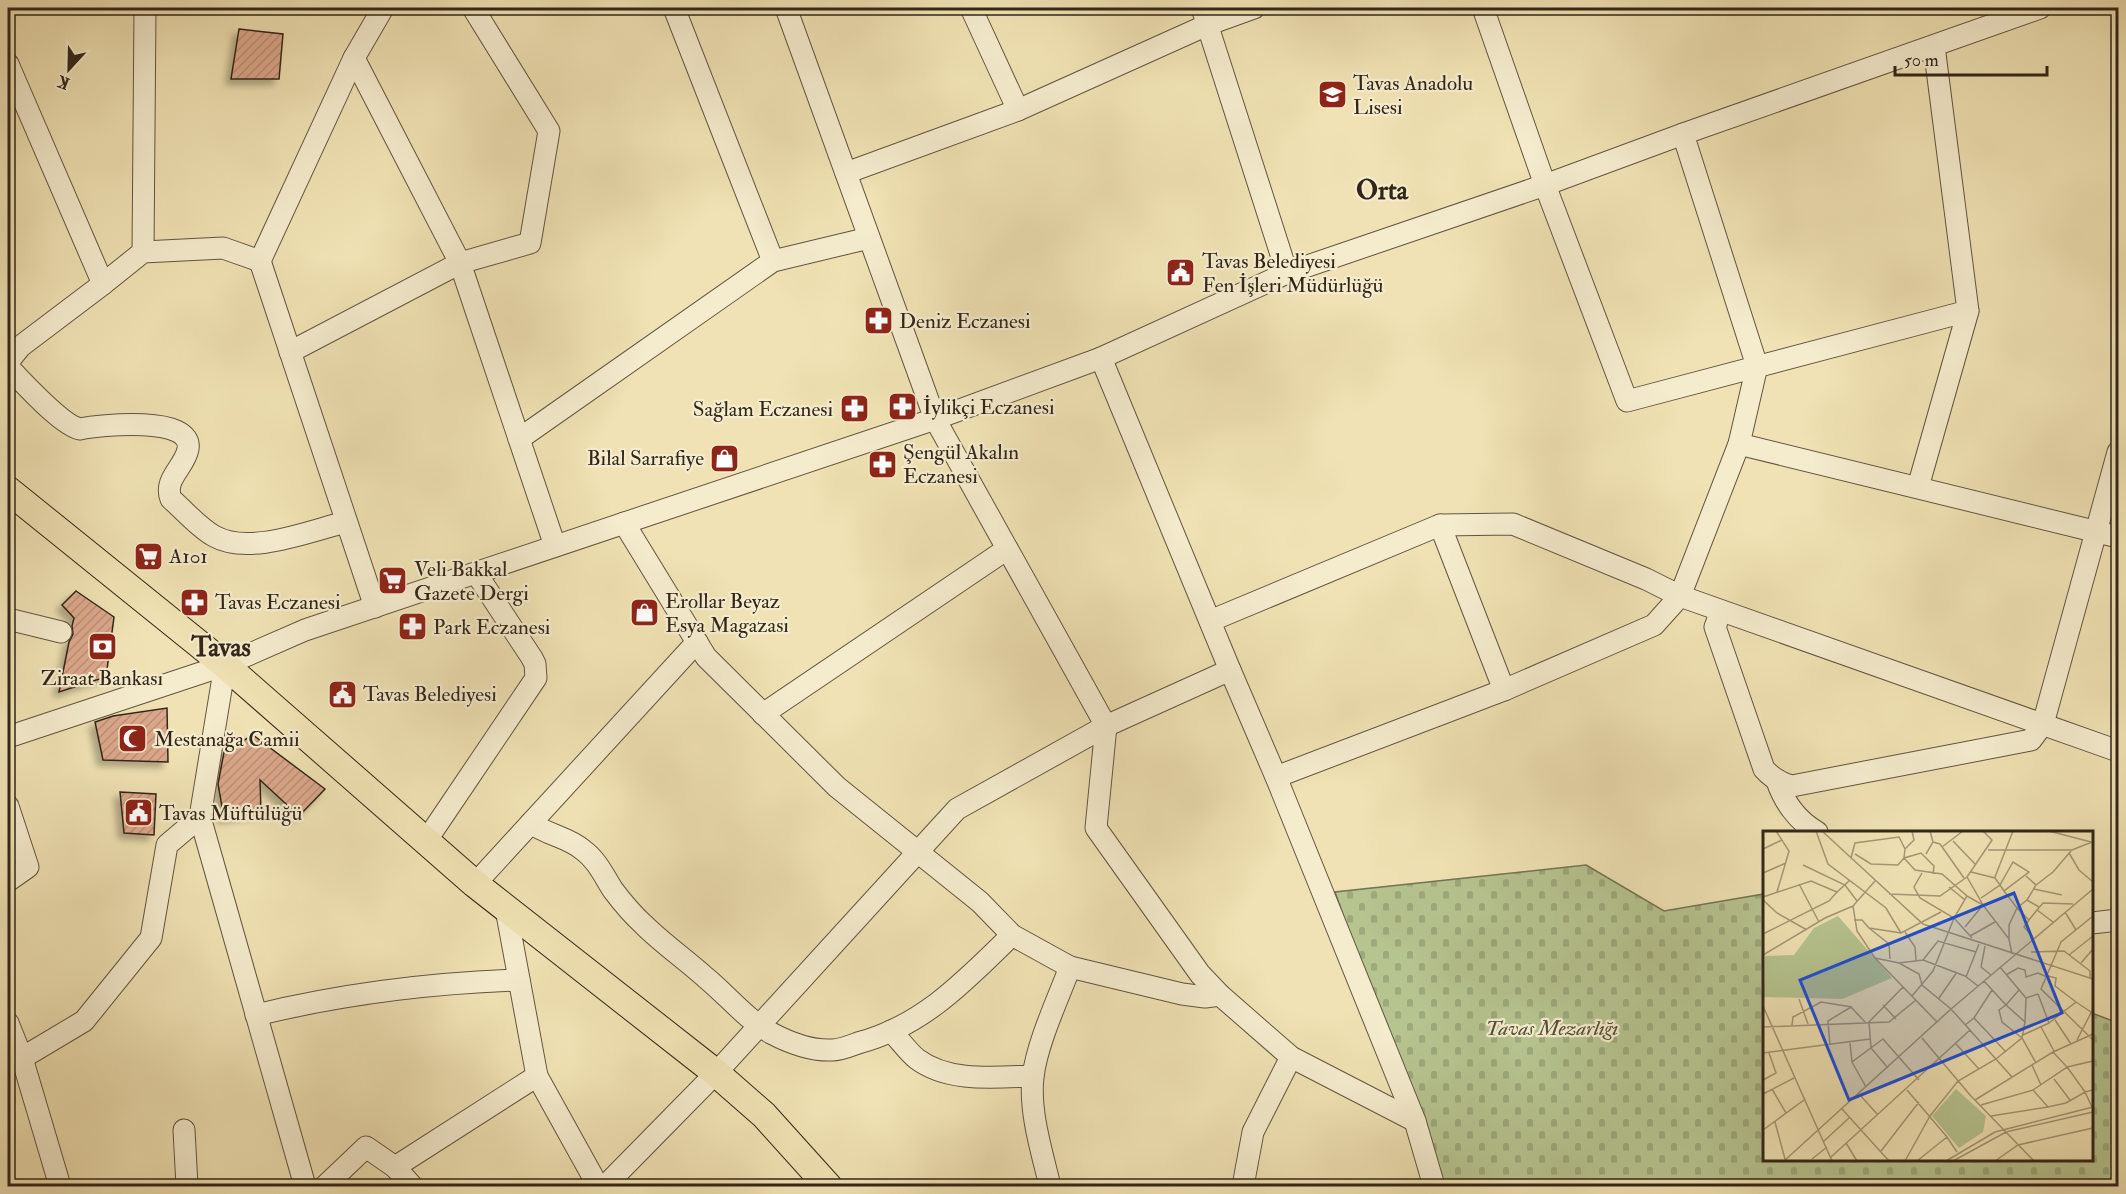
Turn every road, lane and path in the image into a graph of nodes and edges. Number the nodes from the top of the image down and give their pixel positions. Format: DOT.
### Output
graph roads {
  1 [pos="145,8"];
  2 [pos="383,8"];
  3 [pos="473,8"];
  4 [pos="674,8"];
  5 [pos="786,8"];
  6 [pos="971,8"];
  7 [pos="1254,8"];
  8 [pos="1483,8"];
  9 [pos="2040,8"];
  10 [pos="2017,11"];
  11 [pos="1204,16"];
  12 [pos="1934,46"];
  13 [pos="354,58"];
  14 [pos="8,64"];
  15 [pos="1018,110"];
  16 [pos="1683,134"];
  17 [pos="846,173"];
  18 [pos="1545,185"];
  19 [pos="869,238"];
  20 [pos="143,252"];
  21 [pos="260,261"];
  22 [pos="773,261"];
  23 [pos="460,263"];
  24 [pos="1287,273"];
  25 [pos="103,284"];
  26 [pos="1968,311"];
  27 [pos="290,352"];
  28 [pos="1101,358"];
  29 [pos="8,362"];
  30 [pos="1756,366"];
  31 [pos="8,367"];
  32 [pos="935,419"];
  33 [pos="519,439"];
  34 [pos="1739,444"];
  35 [pos="2118,452"];
  36 [pos="1918,488"];
  37 [pos="8,490"];
  38 [pos="346,522"];
  39 [pos="624,523"];
  40 [pos="1440,525"];
  41 [pos="2097,532"];
  42 [pos="2118,537"];
  43 [pos="555,546"];
  44 [pos="1007,549"];
  45 [pos="476,573"];
  46 [pos="1680,596"];
  47 [pos="375,607"];
  48 [pos="1721,611"];
  49 [pos="8,619"];
  50 [pos="1210,621"];
  51 [pos="61,632"];
  52 [pos="697,642"];
  53 [pos="225,665"];
  54 [pos="1230,670"];
  55 [pos="1504,690"];
  56 [pos="763,714"];
  57 [pos="2043,724"];
  58 [pos="1106,726"];
  59 [pos="8,737"];
  60 [pos="2118,751"];
  61 [pos="1276,777"];
  62 [pos="1777,781"];
  63 [pos="8,806"];
  64 [pos="200,818"];
  65 [pos="531,823"];
  66 [pos="1816,831"];
  67 [pos="426,841"];
  68 [pos="916,852"];
  69 [pos="8,881"];
  70 [pos="475,884"];
  71 [pos="506,909"];
  72 [pos="2118,920"];
  73 [pos="2093,923"];
  74 [pos="1012,935"];
  75 [pos="1070,967"];
  76 [pos="519,980"];
  77 [pos="1220,995"];
  78 [pos="256,1015"];
  79 [pos="8,1023"];
  80 [pos="759,1025"];
  81 [pos="891,1031"];
  82 [pos="1291,1058"];
  83 [pos="15,1060"];
  84 [pos="716,1072"];
  85 [pos="537,1076"];
  86 [pos="1033,1077"];
  87 [pos="1415,1121"];
  88 [pos="184,1130"];
  89 [pos="395,1167"];
  90 [pos="60,1186"];
  91 [pos="187,1186"];
  92 [pos="305,1186"];
  93 [pos="325,1186"];
  94 [pos="412,1186"];
  95 [pos="598,1186"];
  96 [pos="604,1186"];
  97 [pos="828,1186"];
  98 [pos="1050,1186"];
  99 [pos="1243,1186"];
  100 [pos="1434,1186"];
  1 -- 20 [label="street"];
  2 -- 13 [label="street"];
  3 -- 23 [label="street"];
  4 -- 22 [label="street"];
  5 -- 17 [label="street"];
  6 -- 15 [label="street"];
  7 -- 11 [label="street"];
  8 -- 18 [label="street"];
  9 -- 10 [label="street"];
  10 -- 12 [label="street"];
  11 -- 15 [label="street"];
  11 -- 24 [label="street"];
  12 -- 16 [label="street"];
  12 -- 26 [label="street"];
  13 -- 21 [label="street"];
  13 -- 23 [label="street"];
  14 -- 25 [label="street"];
  15 -- 17 [label="street"];
  16 -- 18 [label="street"];
  16 -- 30 [label="street"];
  17 -- 19 [label="street"];
  18 -- 24 [label="street"];
  18 -- 30 [label="street"];
  19 -- 22 [label="street"];
  19 -- 32 [label="street"];
  20 -- 21 [label="street"];
  20 -- 25 [label="street"];
  21 -- 27 [label="street"];
  22 -- 33 [label="street"];
  23 -- 27 [label="street"];
  23 -- 33 [label="street"];
  24 -- 28 [label="street"];
  25 -- 29 [label="street"];
  26 -- 30 [label="street"];
  26 -- 36 [label="street"];
  27 -- 38 [label="street"];
  28 -- 32 [label="street"];
  28 -- 50 [label="street"];
  30 -- 34 [label="street"];
  31 -- 38 [label="street"];
  32 -- 39 [label="street"];
  32 -- 44 [label="street"];
  33 -- 43 [label="street"];
  34 -- 36 [label="street"];
  34 -- 46 [label="street"];
  35 -- 41 [label="street"];
  36 -- 41 [label="street"];
  37 -- 53 [label="main road"];
  38 -- 47 [label="street"];
  39 -- 43 [label="street"];
  39 -- 52 [label="street"];
  40 -- 46 [label="street"];
  40 -- 50 [label="street"];
  40 -- 55 [label="street"];
  41 -- 42 [label="street"];
  41 -- 57 [label="street"];
  43 -- 45 [label="street"];
  44 -- 56 [label="street"];
  44 -- 58 [label="street"];
  45 -- 47 [label="street"];
  45 -- 67 [label="street"];
  46 -- 48 [label="street"];
  46 -- 55 [label="street"];
  47 -- 53 [label="street"];
  48 -- 57 [label="street"];
  48 -- 62 [label="street"];
  49 -- 51 [label="street"];
  50 -- 54 [label="street"];
  52 -- 56 [label="street"];
  52 -- 65 [label="street"];
  53 -- 59 [label="street"];
  53 -- 64 [label="street"];
  53 -- 67 [label="main road"];
  54 -- 58 [label="street"];
  54 -- 61 [label="street"];
  55 -- 61 [label="street"];
  56 -- 68 [label="street"];
  57 -- 60 [label="street"];
  57 -- 62 [label="street"];
  58 -- 68 [label="street"];
  58 -- 77 [label="street"];
  61 -- 87 [label="street"];
  62 -- 66 [label="street"];
  63 -- 69 [label="street"];
  64 -- 78 [label="street"];
  64 -- 83 [label="street"];
  65 -- 70 [label="street"];
  65 -- 80 [label="street"];
  67 -- 70 [label="main road"];
  68 -- 74 [label="street"];
  68 -- 80 [label="street"];
  70 -- 71 [label="main road"];
  71 -- 76 [label="street"];
  71 -- 84 [label="main road"];
  72 -- 73 [label="street"];
  74 -- 75 [label="street"];
  74 -- 81 [label="street"];
  75 -- 77 [label="street"];
  75 -- 86 [label="street"];
  76 -- 78 [label="street"];
  76 -- 85 [label="street"];
  77 -- 82 [label="street"];
  78 -- 92 [label="street"];
  79 -- 83 [label="street"];
  80 -- 81 [label="street"];
  80 -- 84 [label="street"];
  81 -- 86 [label="street"];
  82 -- 87 [label="street"];
  82 -- 99 [label="street"];
  83 -- 90 [label="street"];
  84 -- 96 [label="street"];
  84 -- 97 [label="main road"];
  85 -- 89 [label="street"];
  85 -- 95 [label="street"];
  86 -- 98 [label="street"];
  87 -- 100 [label="street"];
  88 -- 91 [label="street"];
  89 -- 93 [label="street"];
  89 -- 94 [label="street"];
}
